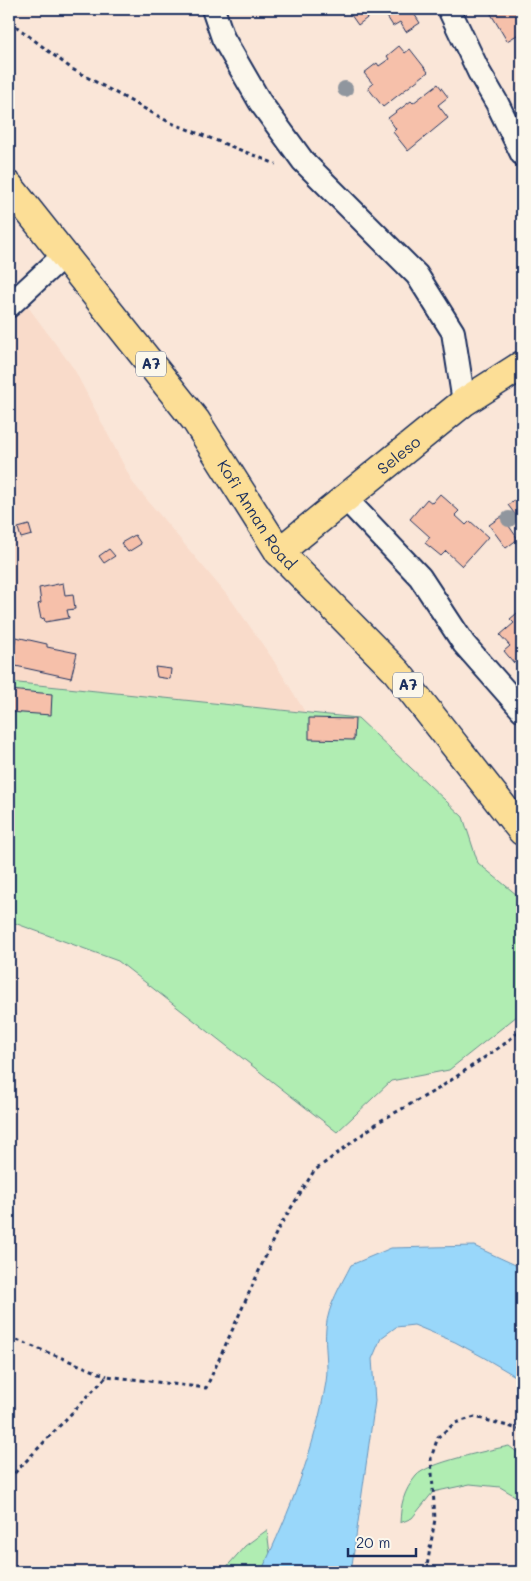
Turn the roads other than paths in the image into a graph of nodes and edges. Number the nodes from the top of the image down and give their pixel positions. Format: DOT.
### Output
graph roads {
  1 [pos="213,9"];
  2 [pos="449,9"];
  3 [pos="522,154"];
  4 [pos="9,186"];
  5 [pos="64,256"];
  6 [pos="9,306"];
  7 [pos="518,372"];
  8 [pos="464,402"];
  9 [pos="345,498"];
  10 [pos="279,552"];
  11 [pos="522,710"];
  12 [pos="522,831"];
  1 -- 8 [label="street"];
  2 -- 3 [label="street"];
  4 -- 5 [label="main road, Kofi Annan Road / A7"];
  5 -- 6 [label="street"];
  5 -- 10 [label="main road, Kofi Annan Road / A7"];
  7 -- 8 [label="main road, Seleso"];
  8 -- 9 [label="main road, Seleso"];
  9 -- 10 [label="main road, Seleso"];
  9 -- 11 [label="street"];
  10 -- 12 [label="main road, Kofi Annan Road / A7"];
}
